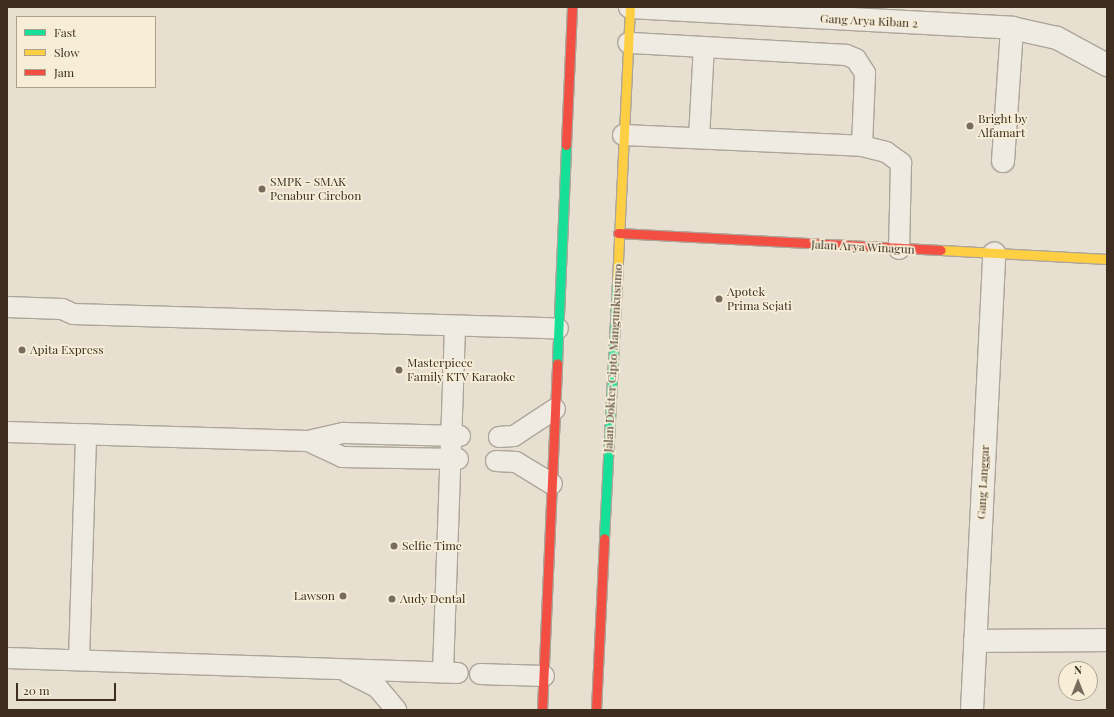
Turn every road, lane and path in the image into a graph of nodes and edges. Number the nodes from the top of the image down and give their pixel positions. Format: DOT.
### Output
graph roads {
  1 [pos="572,7"];
  2 [pos="630,7"];
  3 [pos="1012,28"];
  4 [pos="628,43"];
  5 [pos="704,47"];
  6 [pos="1107,65"];
  7 [pos="623,134"];
  8 [pos="699,138"];
  9 [pos="862,146"];
  10 [pos="1003,161"];
  11 [pos="618,233"];
  12 [pos="899,249"];
  13 [pos="994,254"];
  14 [pos="1107,259"];
  15 [pos="7,307"];
  16 [pos="558,328"];
  17 [pos="455,335"];
  18 [pos="555,409"];
  19 [pos="7,432"];
  20 [pos="86,434"];
  21 [pos="456,436"];
  22 [pos="499,437"];
  23 [pos="308,441"];
  24 [pos="455,459"];
  25 [pos="496,461"];
  26 [pos="552,484"];
  27 [pos="1107,640"];
  28 [pos="975,641"];
  29 [pos="7,658"];
  30 [pos="79,660"];
  31 [pos="338,668"];
  32 [pos="375,670"];
  33 [pos="480,674"];
  34 [pos="544,676"];
  35 [pos="396,710"];
  36 [pos="412,710"];
  37 [pos="542,710"];
  38 [pos="596,710"];
  39 [pos="972,710"];
  1 -- 16 [label="main road"];
  2 -- 3 [label="street, Gang Arya Kiban 2"];
  2 -- 4 [label="main road, Jalan Dokter Cipto Mangunkusumo"];
  3 -- 6 [label="street, Gang Arya Kiban 2"];
  3 -- 10 [label="street"];
  4 -- 5 [label="lane"];
  4 -- 7 [label="main road, Jalan Dokter Cipto Mangunkusumo"];
  5 -- 8 [label="lane"];
  5 -- 9 [label="lane"];
  7 -- 8 [label="lane"];
  7 -- 11 [label="main road, Jalan Dokter Cipto Mangunkusumo"];
  8 -- 9 [label="lane"];
  9 -- 12 [label="lane"];
  11 -- 12 [label="main road, Jalan Arya Winagun"];
  11 -- 38 [label="main road, Jalan Dokter Cipto Mangunkusumo"];
  12 -- 13 [label="main road, Jalan Arya Winagun"];
  13 -- 14 [label="main road, Jalan Arya Winagun"];
  13 -- 28 [label="street, Gang Langgar"];
  15 -- 16 [label="lane"];
  16 -- 18 [label="main road"];
  17 -- 21 [label="lane"];
  18 -- 22 [label="lane"];
  18 -- 26 [label="main road"];
  19 -- 20 [label="lane"];
  20 -- 23 [label="lane"];
  20 -- 30 [label="lane"];
  21 -- 23 [label="lane"];
  21 -- 24 [label="lane"];
  23 -- 24 [label="lane"];
  24 -- 32 [label="lane"];
  25 -- 26 [label="lane"];
  26 -- 34 [label="main road"];
  27 -- 28 [label="street"];
  28 -- 39 [label="street, Gang Langgar"];
  29 -- 30 [label="lane"];
  30 -- 31 [label="lane"];
  31 -- 32 [label="lane"];
  31 -- 35 [label="lane"];
  32 -- 36 [label="lane"];
  33 -- 34 [label="lane"];
  34 -- 37 [label="main road"];
}
